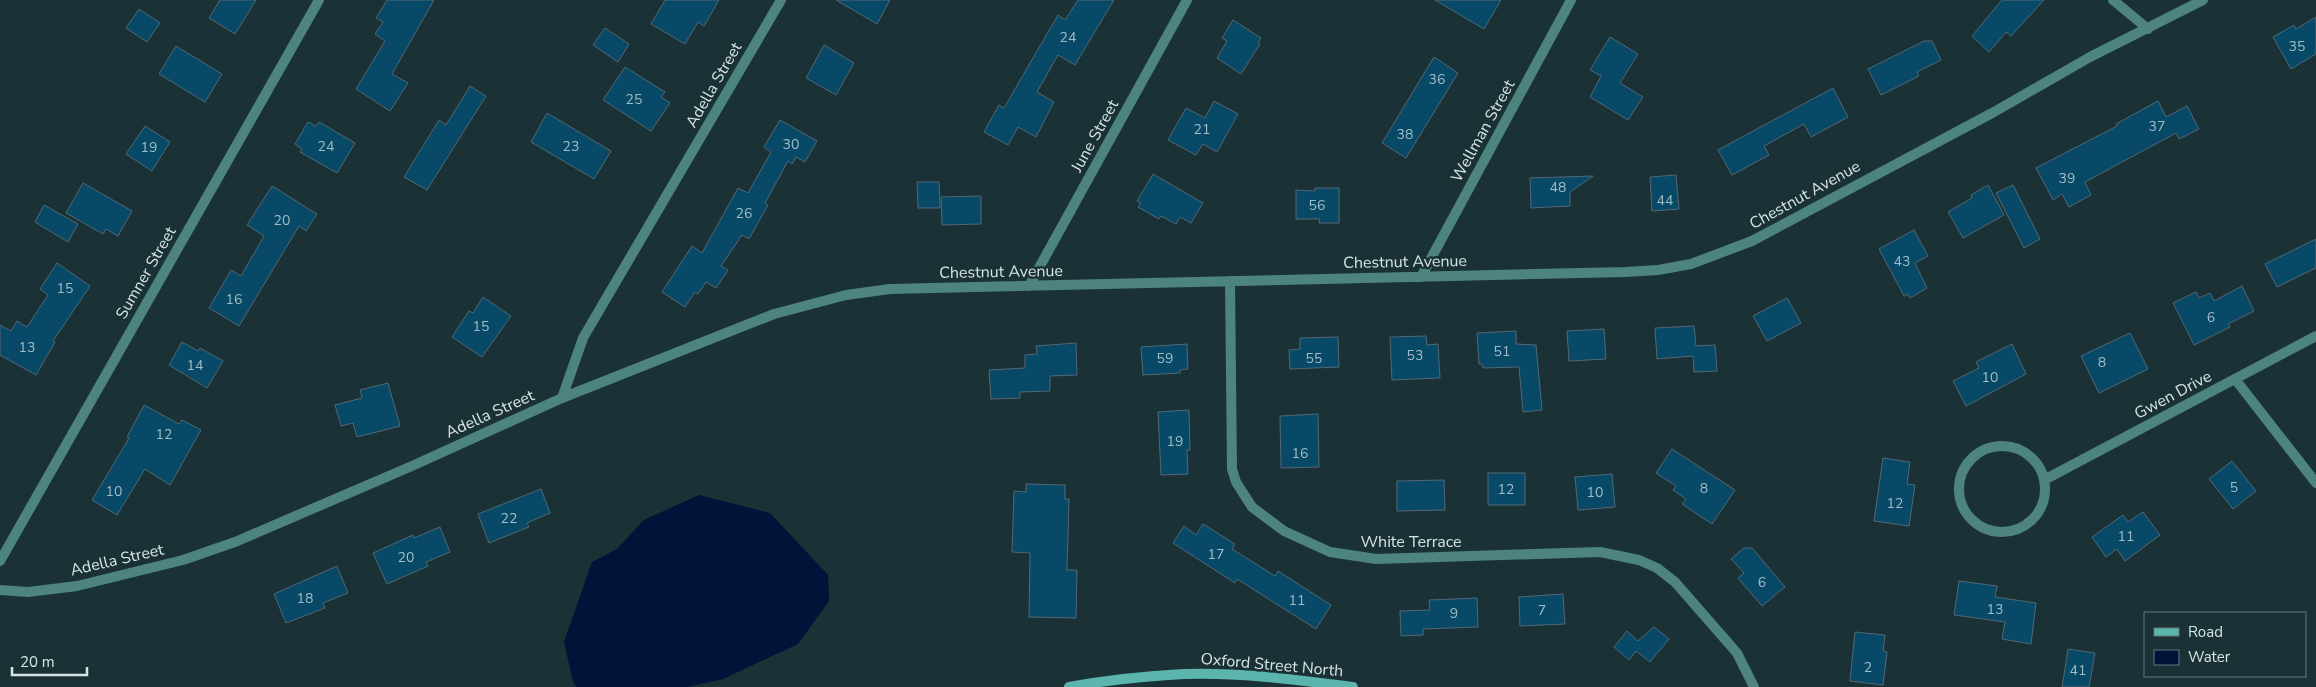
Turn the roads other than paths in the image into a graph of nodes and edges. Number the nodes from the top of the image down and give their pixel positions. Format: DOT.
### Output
graph roads {
  1 [pos="320,0"];
  2 [pos="781,0"];
  3 [pos="1186,0"];
  4 [pos="1571,0"];
  5 [pos="2113,0"];
  6 [pos="2203,0"];
  7 [pos="2148,29"];
  8 [pos="1421,277"];
  9 [pos="1230,282"];
  10 [pos="1029,286"];
  11 [pos="2316,336"];
  12 [pos="2235,379"];
  13 [pos="562,398"];
  14 [pos="2044,480"];
  15 [pos="2316,483"];
  16 [pos="0,560"];
  17 [pos="0,590"];
  18 [pos="1069,687"];
  19 [pos="1353,687"];
  20 [pos="1754,687"];
  1 -- 16 [label="street, Sumner Street"];
  2 -- 13 [label="street, Adella Street"];
  3 -- 10 [label="street, June Street"];
  4 -- 8 [label="street, Wellman Street"];
  5 -- 7 [label="street"];
  6 -- 7 [label="street, Chestnut Avenue"];
  7 -- 8 [label="street, Chestnut Avenue"];
  8 -- 9 [label="street, Chestnut Avenue"];
  9 -- 10 [label="street, Chestnut Avenue"];
  9 -- 20 [label="street, White Terrace"];
  10 -- 13 [label="street, Chestnut Avenue"];
  11 -- 12 [label="street, Gwen Drive"];
  12 -- 14 [label="street, Gwen Drive"];
  12 -- 15 [label="street"];
  13 -- 17 [label="street, Adella Street"];
  14 -- 14 [label="street"];
  18 -- 19 [label="street, Oxford Street North"];
}
